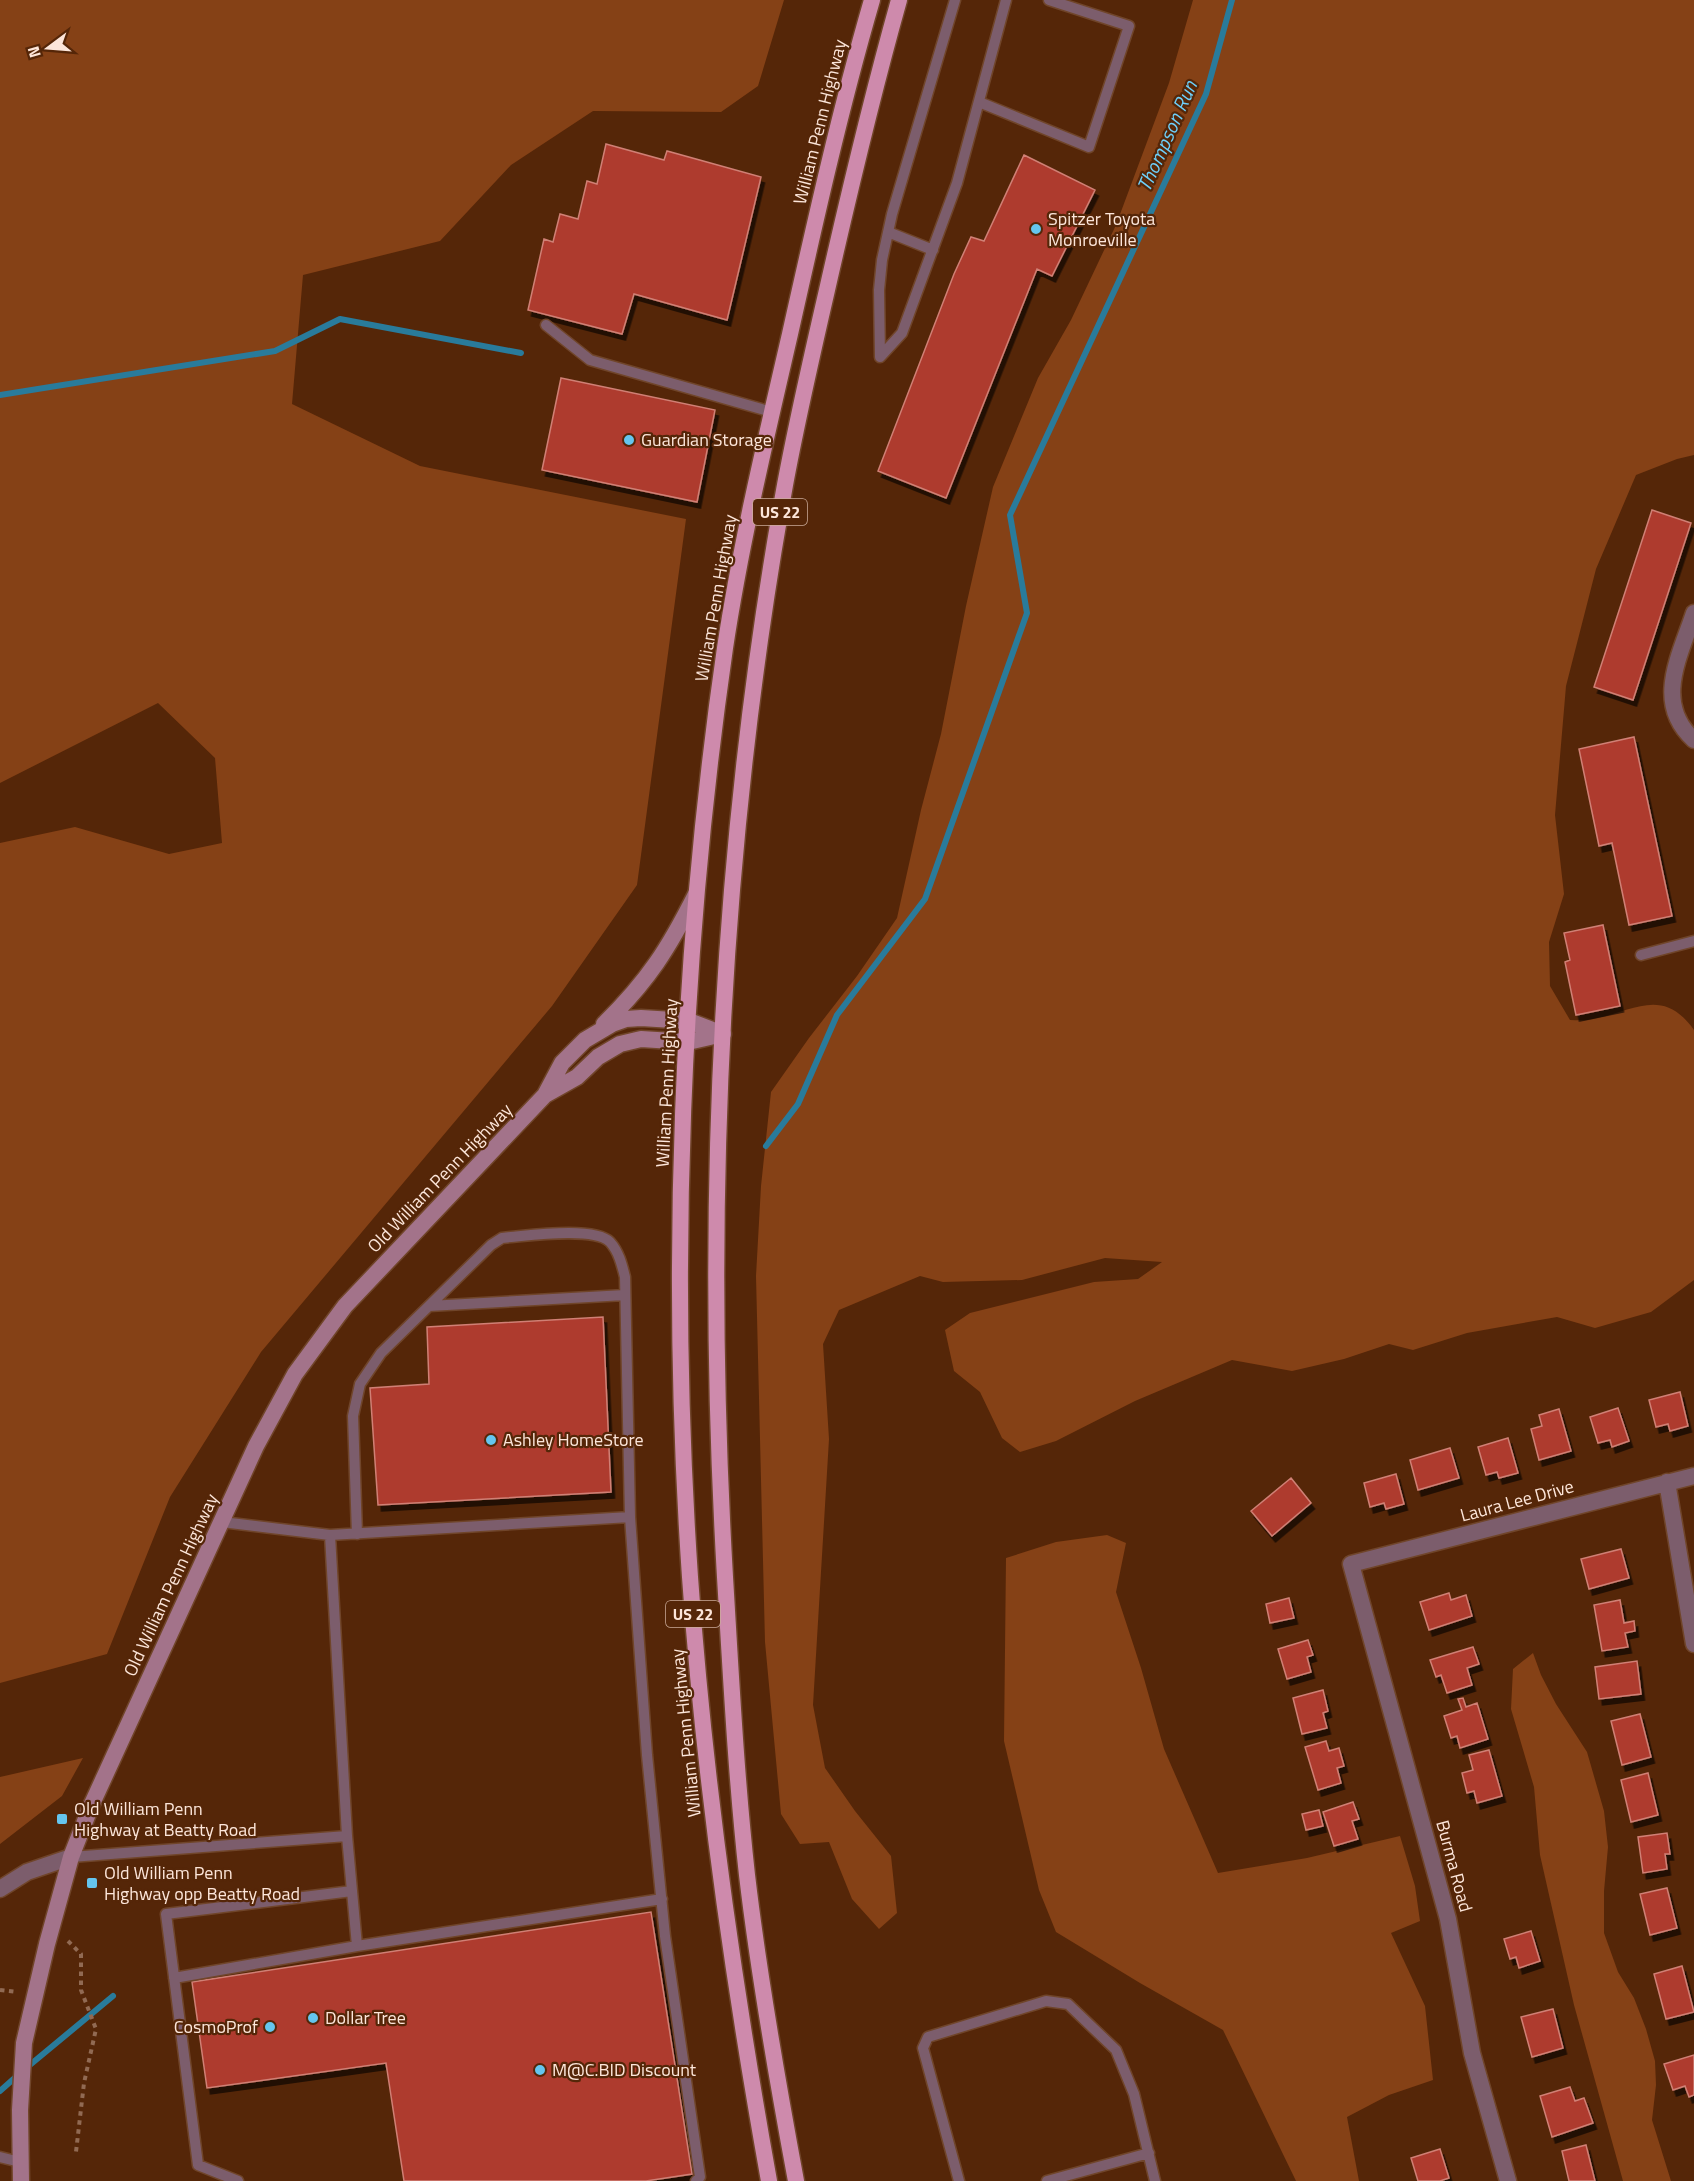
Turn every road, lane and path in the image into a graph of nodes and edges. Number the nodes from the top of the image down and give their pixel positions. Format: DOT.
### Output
graph roads {
  1 [pos="872,0"];
  2 [pos="899,0"];
  3 [pos="955,0"];
  4 [pos="1006,0"];
  5 [pos="1049,0"];
  6 [pos="979,102"];
  7 [pos="888,232"];
  8 [pos="933,250"];
  9 [pos="546,325"];
  10 [pos="772,412"];
  11 [pos="1694,613"];
  12 [pos="1694,740"];
  13 [pos="698,890"];
  14 [pos="1694,941"];
  15 [pos="1641,955"];
  16 [pos="689,1021"];
  17 [pos="597,1031"];
  18 [pos="723,1034"];
  19 [pos="688,1042"];
  20 [pos="545,1095"];
  21 [pos="625,1295"];
  22 [pos="429,1306"];
  23 [pos="1694,1476"];
  24 [pos="1667,1482"];
  25 [pos="630,1517"];
  26 [pos="222,1522"];
  27 [pos="357,1534"];
  28 [pos="330,1535"];
  29 [pos="1351,1564"];
  30 [pos="1694,1644"];
  31 [pos="347,1836"];
  32 [pos="71,1857"];
  33 [pos="0,1889"];
  34 [pos="352,1891"];
  35 [pos="662,1899"];
  36 [pos="52,1925"];
  37 [pos="357,1946"];
  38 [pos="174,1978"];
  39 [pos="76,2152"];
  40 [pos="1149,2153"];
  41 [pos="0,2157"];
  42 [pos="20,2162"];
  43 [pos="21,2181"];
  44 [pos="238,2181"];
  45 [pos="696,2181"];
  46 [pos="769,2181"];
  47 [pos="796,2181"];
  48 [pos="959,2181"];
  49 [pos="1047,2181"];
  50 [pos="1155,2181"];
  51 [pos="1508,2181"];
  1 -- 10 [label="highway, William Penn Highway / US 22"];
  2 -- 18 [label="highway, US 22"];
  3 -- 7 [label="lane"];
  4 -- 6 [label="lane"];
  5 -- 6 [label="lane"];
  6 -- 8 [label="lane"];
  7 -- 8 [label="lane"];
  7 -- 8 [label="lane"];
  9 -- 10 [label="lane"];
  10 -- 13 [label="highway, William Penn Highway / US 22"];
  11 -- 12 [label="street"];
  13 -- 16 [label="highway, William Penn Highway / US 22"];
  13 -- 17 [label="main road"];
  14 -- 15 [label="lane"];
  16 -- 17 [label="main road, Old William Penn Highway"];
  16 -- 18 [label="main road, Old William Penn Highway"];
  16 -- 19 [label="highway, William Penn Highway / US 22"];
  17 -- 20 [label="main road, Old William Penn Highway"];
  18 -- 19 [label="main road, Old William Penn Highway"];
  18 -- 47 [label="highway, US 22"];
  19 -- 20 [label="main road, Old William Penn Highway"];
  19 -- 46 [label="highway, William Penn Highway / US 22"];
  20 -- 26 [label="main road, Old William Penn Highway"];
  21 -- 22 [label="lane"];
  21 -- 22 [label="lane"];
  21 -- 25 [label="lane"];
  22 -- 27 [label="lane"];
  23 -- 24 [label="street, Laura Lee Drive"];
  24 -- 29 [label="street, Laura Lee Drive"];
  24 -- 30 [label="street"];
  25 -- 27 [label="lane"];
  25 -- 35 [label="lane"];
  26 -- 28 [label="lane"];
  26 -- 32 [label="main road, Old William Penn Highway"];
  27 -- 28 [label="lane"];
  28 -- 31 [label="lane"];
  29 -- 51 [label="street, Burma Road"];
  31 -- 32 [label="lane"];
  31 -- 34 [label="lane"];
  32 -- 33 [label="street"];
  32 -- 36 [label="main road, Old William Penn Highway"];
  34 -- 37 [label="lane"];
  34 -- 38 [label="lane"];
  35 -- 37 [label="lane"];
  35 -- 45 [label="lane"];
  36 -- 39 [label="path"];
  36 -- 42 [label="main road, Old William Penn Highway"];
  37 -- 38 [label="lane"];
  38 -- 44 [label="lane"];
  40 -- 48 [label="lane"];
  40 -- 49 [label="lane"];
  40 -- 50 [label="lane"];
  41 -- 42 [label="lane"];
  42 -- 43 [label="main road, Old William Penn Highway"];
}
